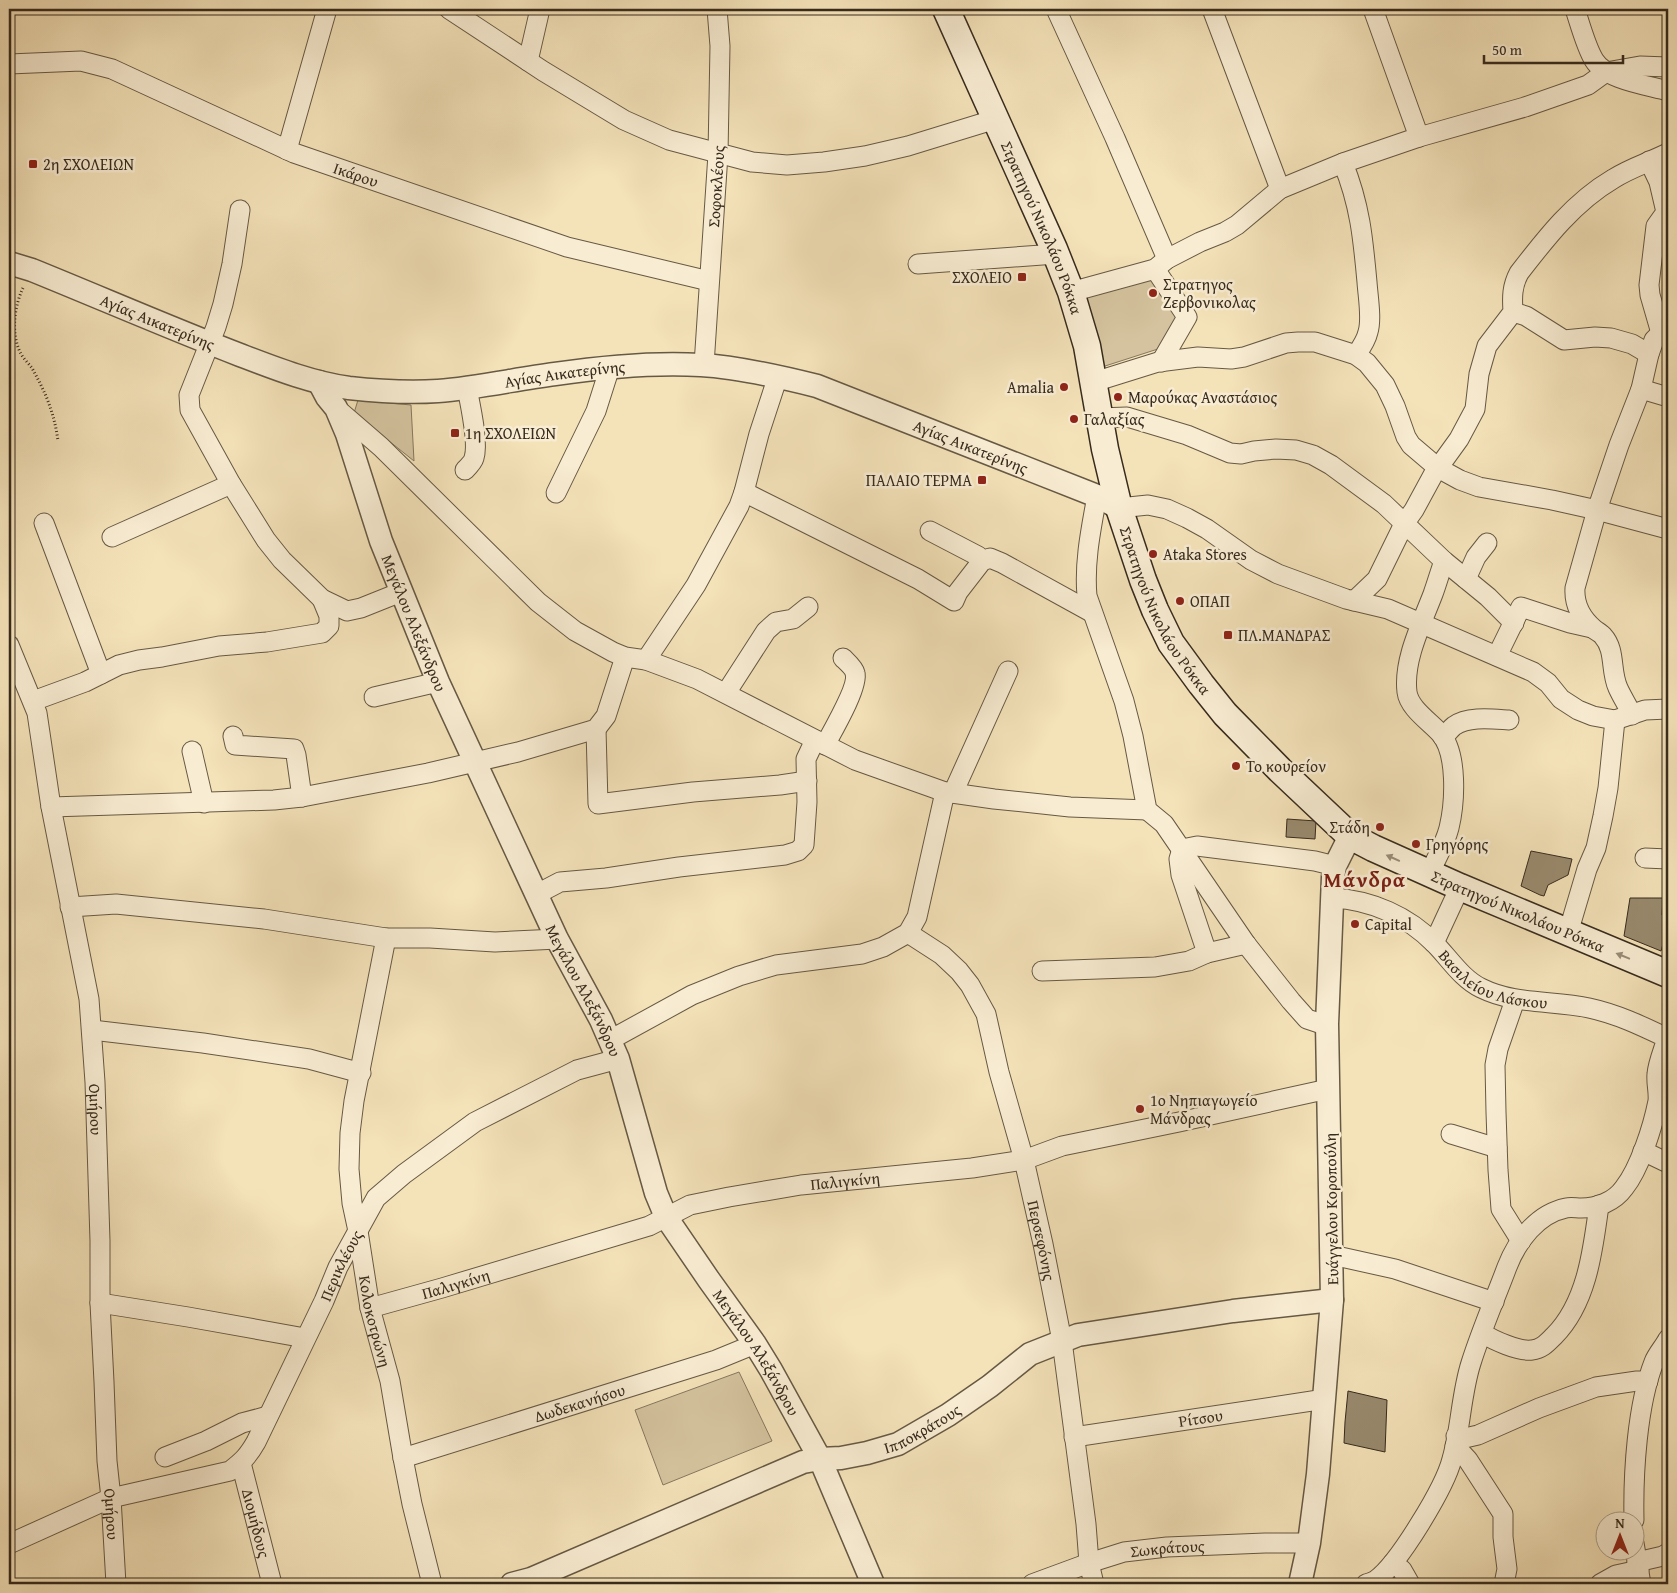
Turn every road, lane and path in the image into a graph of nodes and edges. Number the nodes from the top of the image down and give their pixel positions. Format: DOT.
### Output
graph roads {
  1 [pos="328,9"];
  2 [pos="449,9"];
  3 [pos="540,9"];
  4 [pos="717,9"];
  5 [pos="946,9"];
  6 [pos="1056,9"];
  7 [pos="1212,9"];
  8 [pos="1373,9"];
  9 [pos="1575,9"];
  10 [pos="528,61"];
  11 [pos="9,64"];
  12 [pos="1668,67"];
  13 [pos="1606,72"];
  14 [pos="1668,91"];
  15 [pos="996,119"];
  16 [pos="1419,137"];
  17 [pos="287,150"];
  18 [pos="1668,153"];
  19 [pos="718,154"];
  20 [pos="1343,163"];
  21 [pos="1658,172"];
  22 [pos="1280,189"];
  23 [pos="240,210"];
  24 [pos="1056,254"];
  25 [pos="9,263"];
  26 [pos="918,264"];
  27 [pos="1161,264"];
  28 [pos="32,270"];
  29 [pos="709,281"];
  30 [pos="1070,292"];
  31 [pos="1513,312"];
  32 [pos="1664,330"];
  33 [pos="208,343"];
  34 [pos="1649,354"];
  35 [pos="1356,356"];
  36 [pos="1161,362"];
  37 [pos="704,365"];
  38 [pos="610,367"];
  39 [pos="778,376"];
  40 [pos="320,382"];
  41 [pos="1094,382"];
  42 [pos="467,388"];
  43 [pos="1641,389"];
  44 [pos="1668,397"];
  45 [pos="336,408"];
  46 [pos="1100,418"];
  47 [pos="58,441"];
  48 [pos="1438,468"];
  49 [pos="465,470"];
  50 [pos="231,484"];
  51 [pos="744,492"];
  52 [pos="556,493"];
  53 [pos="1108,502"];
  54 [pos="1597,510"];
  55 [pos="44,523"];
  56 [pos="1404,524"];
  57 [pos="1668,529"];
  58 [pos="930,531"];
  59 [pos="112,537"];
  60 [pos="1487,543"];
  61 [pos="982,561"];
  62 [pos="1444,561"];
  63 [pos="1466,579"];
  64 [pos="401,592"];
  65 [pos="322,599"];
  66 [pos="1354,601"];
  67 [pos="808,607"];
  68 [pos="1092,612"];
  69 [pos="1514,623"];
  70 [pos="1421,625"];
  71 [pos="1592,628"];
  72 [pos="9,645"];
  73 [pos="1497,656"];
  74 [pos="625,657"];
  75 [pos="843,658"];
  76 [pos="646,660"];
  77 [pos="1008,671"];
  78 [pos="101,674"];
  79 [pos="438,682"];
  80 [pos="726,694"];
  81 [pos="374,697"];
  82 [pos="33,701"];
  83 [pos="1668,709"];
  84 [pos="1624,717"];
  85 [pos="1508,720"];
  86 [pos="596,729"];
  87 [pos="233,736"];
  88 [pos="1443,737"];
  89 [pos="820,743"];
  90 [pos="192,751"];
  91 [pos="475,763"];
  92 [pos="807,781"];
  93 [pos="949,792"];
  94 [pos="302,797"];
  95 [pos="204,804"];
  96 [pos="51,806"];
  97 [pos="1147,810"];
  98 [pos="1350,836"];
  99 [pos="1182,849"];
  100 [pos="1645,858"];
  101 [pos="1668,859"];
  102 [pos="1335,866"];
  103 [pos="1429,874"];
  104 [pos="1460,887"];
  105 [pos="537,894"];
  106 [pos="1333,898"];
  107 [pos="70,907"];
  108 [pos="908,933"];
  109 [pos="1568,934"];
  110 [pos="386,938"];
  111 [pos="557,939"];
  112 [pos="1434,943"];
  113 [pos="1246,944"];
  114 [pos="1207,954"];
  115 [pos="1042,971"];
  116 [pos="1668,974"];
  117 [pos="1515,1000"];
  118 [pos="1327,1024"];
  119 [pos="92,1030"];
  120 [pos="1667,1038"];
  121 [pos="614,1049"];
  122 [pos="360,1073"];
  123 [pos="1328,1089"];
  124 [pos="1451,1134"];
  125 [pos="1497,1148"];
  126 [pos="1643,1151"];
  127 [pos="1024,1160"];
  128 [pos="1668,1162"];
  129 [pos="1599,1206"];
  130 [pos="666,1216"];
  131 [pos="358,1231"];
  132 [pos="1521,1241"];
  133 [pos="1332,1255"];
  134 [pos="1332,1300"];
  135 [pos="1494,1302"];
  136 [pos="100,1303"];
  137 [pos="370,1308"];
  138 [pos="1482,1333"];
  139 [pos="305,1338"];
  140 [pos="1668,1339"];
  141 [pos="1062,1341"];
  142 [pos="755,1344"];
  143 [pos="1648,1381"];
  144 [pos="1325,1399"];
  145 [pos="268,1416"];
  146 [pos="1074,1437"];
  147 [pos="1456,1441"];
  148 [pos="165,1456"];
  149 [pos="402,1458"];
  150 [pos="820,1459"];
  151 [pos="241,1463"];
  152 [pos="111,1498"];
  153 [pos="1634,1510"];
  154 [pos="9,1544"];
  155 [pos="1309,1544"];
  156 [pos="1668,1553"];
  157 [pos="1089,1563"];
  158 [pos="1393,1563"];
  159 [pos="1638,1565"];
  160 [pos="116,1584"];
  161 [pos="272,1584"];
  162 [pos="432,1584"];
  163 [pos="512,1584"];
  164 [pos="873,1584"];
  165 [pos="1032,1584"];
  166 [pos="1094,1584"];
  167 [pos="1304,1584"];
  168 [pos="1366,1584"];
  169 [pos="1410,1584"];
  170 [pos="1504,1584"];
  171 [pos="1600,1584"];
  1 -- 17 [label="street"];
  2 -- 10 [label="street"];
  3 -- 10 [label="street"];
  4 -- 19 [label="street, Σοφοκλέους"];
  5 -- 15 [label="main road, Στρατηγού Νικολάου Ρόκκα"];
  6 -- 27 [label="street"];
  7 -- 22 [label="street"];
  8 -- 16 [label="street"];
  9 -- 13 [label="street"];
  10 -- 19 [label="street"];
  11 -- 17 [label="street, Ικάρου"];
  12 -- 13 [label="street"];
  13 -- 14 [label="street"];
  13 -- 16 [label="street"];
  15 -- 19 [label="street"];
  15 -- 24 [label="main road, Στρατηγού Νικολάου Ρόκκα"];
  16 -- 20 [label="street"];
  17 -- 29 [label="street, Ικάρου"];
  18 -- 21 [label="street"];
  19 -- 29 [label="street, Σοφοκλέους"];
  20 -- 22 [label="street"];
  20 -- 35 [label="street"];
  21 -- 31 [label="street"];
  21 -- 32 [label="street"];
  22 -- 27 [label="street"];
  23 -- 33 [label="street"];
  24 -- 26 [label="street"];
  24 -- 30 [label="main road, Στρατηγού Νικολάου Ρόκκα"];
  25 -- 28 [label="street, Αγίας Αικατερίνης"];
  27 -- 30 [label="street"];
  27 -- 36 [label="street"];
  28 -- 33 [label="street, Αγίας Αικατερίνης"];
  28 -- 47 [label="path"];
  29 -- 37 [label="street, Σοφοκλέους"];
  30 -- 41 [label="main road, Στρατηγού Νικολάου Ρόκκα"];
  31 -- 34 [label="street"];
  31 -- 48 [label="street"];
  32 -- 34 [label="street"];
  33 -- 40 [label="street, Αγίας Αικατερίνης"];
  33 -- 50 [label="street"];
  34 -- 43 [label="street"];
  35 -- 36 [label="street"];
  35 -- 48 [label="street"];
  36 -- 41 [label="street"];
  37 -- 38 [label="street, Αγίας Αικατερίνης"];
  37 -- 39 [label="street, Αγίας Αικατερίνης"];
  38 -- 42 [label="street, Αγίας Αικατερίνης"];
  38 -- 52 [label="street"];
  39 -- 51 [label="street"];
  39 -- 53 [label="street, Αγίας Αικατερίνης"];
  40 -- 42 [label="street, Αγίας Αικατερίνης"];
  40 -- 45 [label="street, Μεγάλου Αλεξάνδρου"];
  41 -- 46 [label="main road, Στρατηγού Νικολάου Ρόκκα"];
  42 -- 49 [label="street"];
  43 -- 44 [label="street"];
  43 -- 54 [label="street"];
  45 -- 64 [label="street, Μεγάλου Αλεξάνδρου"];
  45 -- 74 [label="street"];
  46 -- 53 [label="main road, Στρατηγού Νικολάου Ρόκκα"];
  46 -- 56 [label="street"];
  48 -- 54 [label="street"];
  48 -- 56 [label="street"];
  50 -- 59 [label="street"];
  50 -- 65 [label="street"];
  51 -- 61 [label="street"];
  51 -- 76 [label="street"];
  53 -- 66 [label="street"];
  53 -- 68 [label="street"];
  53 -- 98 [label="main road, Στρατηγού Νικολάου Ρόκκα"];
  54 -- 57 [label="street"];
  54 -- 71 [label="street"];
  55 -- 78 [label="street"];
  56 -- 62 [label="street"];
  56 -- 66 [label="street"];
  58 -- 61 [label="street"];
  60 -- 63 [label="street"];
  61 -- 68 [label="street"];
  62 -- 63 [label="street"];
  62 -- 70 [label="street"];
  63 -- 69 [label="street"];
  64 -- 65 [label="street"];
  64 -- 79 [label="street, Μεγάλου Αλεξάνδρου"];
  65 -- 78 [label="street"];
  66 -- 70 [label="street"];
  67 -- 80 [label="street"];
  68 -- 97 [label="street"];
  69 -- 71 [label="street"];
  69 -- 73 [label="street"];
  70 -- 73 [label="street"];
  70 -- 88 [label="street"];
  71 -- 84 [label="street"];
  72 -- 82 [label="street, Ομήρου"];
  73 -- 84 [label="street"];
  74 -- 76 [label="street"];
  74 -- 86 [label="street"];
  75 -- 89 [label="street"];
  76 -- 80 [label="street"];
  77 -- 93 [label="street"];
  78 -- 82 [label="street"];
  79 -- 81 [label="street"];
  79 -- 91 [label="street, Μεγάλου Αλεξάνδρου"];
  80 -- 89 [label="street"];
  82 -- 96 [label="street, Ομήρου"];
  83 -- 84 [label="street"];
  84 -- 109 [label="street"];
  85 -- 88 [label="street"];
  86 -- 91 [label="street"];
  86 -- 92 [label="street"];
  87 -- 94 [label="street"];
  88 -- 103 [label="street"];
  89 -- 92 [label="street"];
  89 -- 93 [label="street"];
  90 -- 95 [label="street"];
  91 -- 94 [label="street"];
  91 -- 105 [label="street, Μεγάλου Αλεξάνδρου"];
  92 -- 105 [label="street"];
  93 -- 97 [label="street"];
  93 -- 108 [label="street"];
  94 -- 95 [label="street"];
  95 -- 96 [label="street"];
  96 -- 107 [label="street, Ομήρου"];
  97 -- 99 [label="street"];
  98 -- 102 [label="street, Ευάγγελου Κοροπούλη"];
  103 -- 98 [label="main road, Στρατηγού Νικολάου Ρόκκα, one-way"];
  99 -- 102 [label="street"];
  99 -- 113 [label="street"];
  99 -- 114 [label="street"];
  100 -- 101 [label="street"];
  102 -- 106 [label="street, Ευάγγελου Κοροπούλη"];
  103 -- 104 [label="main road, Στρατηγού Νικολάου Ρόκκα"];
  104 -- 109 [label="main road, Στρατηγού Νικολάου Ρόκκα"];
  104 -- 112 [label="street"];
  105 -- 111 [label="street, Μεγάλου Αλεξάνδρου"];
  106 -- 112 [label="street, Βασιλείου Λάσκου"];
  106 -- 118 [label="street, Ευάγγελου Κοροπούλη"];
  107 -- 110 [label="street"];
  107 -- 119 [label="street, Ομήρου"];
  108 -- 121 [label="street, Περικλέους"];
  108 -- 127 [label="street, Περσεφόνης"];
  116 -- 109 [label="main road, Στρατηγού Νικολάου Ρόκκα, one-way"];
  110 -- 111 [label="street"];
  110 -- 122 [label="street, Κολοκοτρώνη"];
  111 -- 121 [label="street, Μεγάλου Αλεξάνδρου"];
  112 -- 117 [label="street, Βασιλείου Λάσκου"];
  113 -- 114 [label="street"];
  113 -- 118 [label="street"];
  114 -- 115 [label="street"];
  117 -- 120 [label="street, Βασιλείου Λάσκου"];
  117 -- 125 [label="street"];
  118 -- 123 [label="street, Ευάγγελου Κοροπούλη"];
  119 -- 122 [label="street"];
  119 -- 136 [label="street, Ομήρου"];
  120 -- 126 [label="street"];
  121 -- 130 [label="street, Μεγάλου Αλεξάνδρου"];
  121 -- 131 [label="street, Περικλέους"];
  122 -- 131 [label="street, Κολοκοτρώνη"];
  123 -- 127 [label="street, Παλιγκίνη"];
  123 -- 133 [label="street, Ευάγγελου Κοροπούλη"];
  124 -- 125 [label="street"];
  125 -- 132 [label="street"];
  126 -- 128 [label="street"];
  126 -- 129 [label="street"];
  127 -- 130 [label="street, Παλιγκίνη"];
  127 -- 141 [label="street, Περσεφόνης"];
  129 -- 132 [label="street"];
  129 -- 138 [label="street"];
  130 -- 137 [label="street, Παλιγκίνη"];
  130 -- 142 [label="street, Μεγάλου Αλεξάνδρου"];
  131 -- 137 [label="street, Κολοκοτρώνη"];
  131 -- 139 [label="street, Περικλέους"];
  132 -- 135 [label="street"];
  133 -- 134 [label="street, Ευάγγελου Κοροπούλη"];
  133 -- 135 [label="street"];
  134 -- 141 [label="street, Ιπποκράτους"];
  134 -- 144 [label="street, Ευάγγελου Κοροπούλη"];
  135 -- 138 [label="street"];
  136 -- 139 [label="street"];
  136 -- 152 [label="street, Ομήρου"];
  137 -- 149 [label="street, Κολοκοτρώνη"];
  138 -- 147 [label="street"];
  139 -- 145 [label="street, Περικλέους"];
  140 -- 143 [label="street"];
  141 -- 146 [label="street, Περσεφόνης"];
  141 -- 150 [label="street, Ιπποκράτους"];
  142 -- 149 [label="street, Δωδεκανήσου"];
  142 -- 150 [label="street, Μεγάλου Αλεξάνδρου"];
  143 -- 147 [label="street"];
  143 -- 153 [label="street"];
  144 -- 146 [label="street, Ρίτσου"];
  144 -- 155 [label="street, Ευάγγελου Κοροπούλη"];
  145 -- 148 [label="street"];
  145 -- 151 [label="street, Περικλέους"];
  146 -- 157 [label="street, Περσεφόνης"];
  147 -- 158 [label="street"];
  147 -- 170 [label="street"];
  149 -- 162 [label="street, Κολοκοτρώνη"];
  150 -- 163 [label="street, Ιπποκράτους"];
  150 -- 164 [label="street, Μεγάλου Αλεξάνδρου"];
  151 -- 152 [label="street"];
  151 -- 161 [label="street, Διομήδους"];
  152 -- 154 [label="street"];
  152 -- 160 [label="street, Ομήρου"];
  155 -- 157 [label="street, Σωκράτους"];
  155 -- 167 [label="street, Ευάγγελου Κοροπούλη"];
  156 -- 159 [label="street"];
  157 -- 165 [label="street, Σωκράτους"];
  157 -- 166 [label="street, Περσεφόνης"];
  158 -- 168 [label="street"];
  158 -- 169 [label="street"];
  159 -- 171 [label="street"];
}
